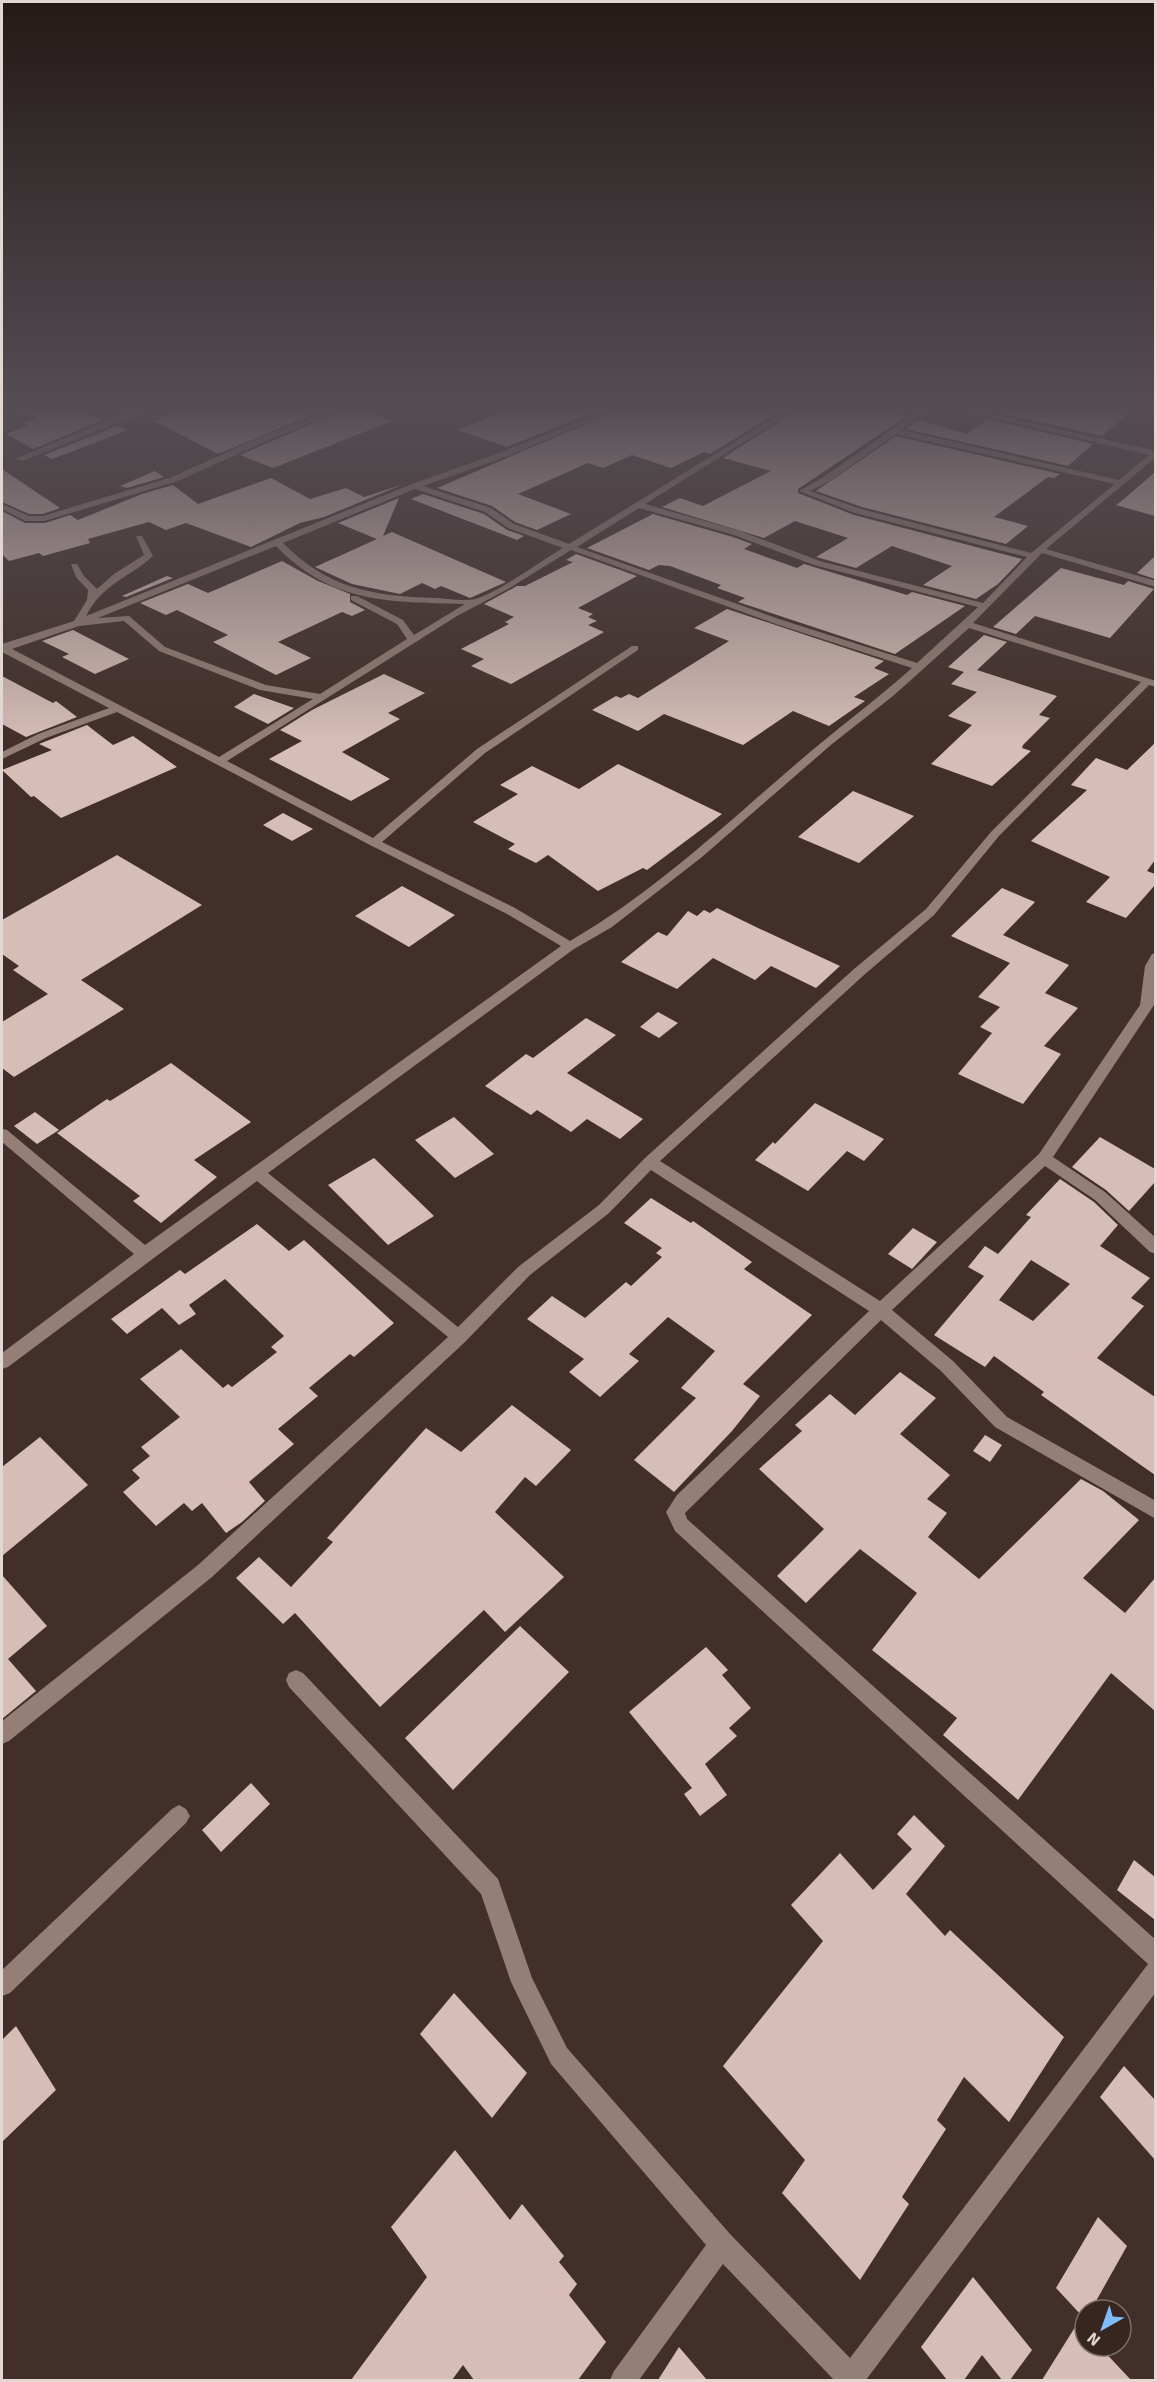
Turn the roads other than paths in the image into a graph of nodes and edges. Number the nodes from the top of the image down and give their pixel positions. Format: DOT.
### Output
graph roads {
  1 [pos="26,518"];
  2 [pos="41,518"];
  3 [pos="336,518"];
  4 [pos="500,518"];
  5 [pos="617,518"];
  6 [pos="687,518"];
  7 [pos="888,518"];
  8 [pos="1080,518"];
  9 [pos="139,538"];
  10 [pos="277,542"];
  11 [pos="572,546"];
  12 [pos="1037,553"];
  13 [pos="74,566"];
  14 [pos="1155,584"];
  15 [pos="346,589"];
  16 [pos="91,600"];
  17 [pos="476,602"];
  18 [pos="985,606"];
  19 [pos="78,623"];
  20 [pos="967,624"];
  21 [pos="413,641"];
  22 [pos="2,648"];
  23 [pos="635,648"];
  24 [pos="920,667"];
  25 [pos="1151,683"];
  26 [pos="322,697"];
  27 [pos="118,708"];
  28 [pos="2,756"];
  29 [pos="219,762"];
  30 [pos="374,843"];
  31 [pos="570,946"];
  32 [pos="1155,957"];
  33 [pos="1151,1007"];
  34 [pos="2,1134"];
  35 [pos="1044,1158"];
  36 [pos="650,1162"];
  37 [pos="258,1173"];
  38 [pos="1155,1248"];
  39 [pos="145,1254"];
  40 [pos="881,1310"];
  41 [pos="459,1337"];
  42 [pos="2,1362"];
  43 [pos="1155,1512"];
  44 [pos="296,1680"];
  45 [pos="2,1734"];
  46 [pos="179,1815"];
  47 [pos="1155,1956"];
  48 [pos="1155,1972"];
  49 [pos="2,1986"];
  50 [pos="722,2244"];
  51 [pos="623,2380"];
  52 [pos="851,2380"];
  1 -- 2 [label="street"];
  3 -- 10 [label="street"];
  4 -- 11 [label="street"];
  5 -- 11 [label="street"];
  6 -- 18 [label="street"];
  7 -- 12 [label="street"];
  8 -- 12 [label="street"];
  9 -- 16 [label="street"];
  10 -- 15 [label="street"];
  10 -- 19 [label="street"];
  11 -- 17 [label="street"];
  11 -- 24 [label="street"];
  12 -- 14 [label="street"];
  12 -- 18 [label="street"];
  13 -- 16 [label="street"];
  15 -- 17 [label="street"];
  15 -- 21 [label="street"];
  16 -- 19 [label="street"];
  17 -- 21 [label="street"];
  18 -- 20 [label="street"];
  19 -- 22 [label="street"];
  19 -- 26 [label="street"];
  20 -- 24 [label="street"];
  20 -- 25 [label="street"];
  21 -- 26 [label="street"];
  22 -- 27 [label="street"];
  23 -- 30 [label="street"];
  24 -- 31 [label="street"];
  25 -- 36 [label="street"];
  26 -- 29 [label="street"];
  27 -- 28 [label="street"];
  27 -- 29 [label="street"];
  29 -- 30 [label="street"];
  30 -- 31 [label="street"];
  31 -- 37 [label="street"];
  32 -- 33 [label="street"];
  33 -- 35 [label="street"];
  34 -- 39 [label="street"];
  35 -- 38 [label="street"];
  35 -- 40 [label="street"];
  36 -- 40 [label="street"];
  36 -- 41 [label="street"];
  37 -- 39 [label="street"];
  37 -- 41 [label="street"];
  39 -- 42 [label="street"];
  40 -- 43 [label="street"];
  40 -- 47 [label="street"];
  41 -- 45 [label="street"];
  44 -- 50 [label="street"];
  46 -- 49 [label="street"];
  48 -- 52 [label="street"];
  50 -- 51 [label="street"];
  50 -- 52 [label="street"];
}
